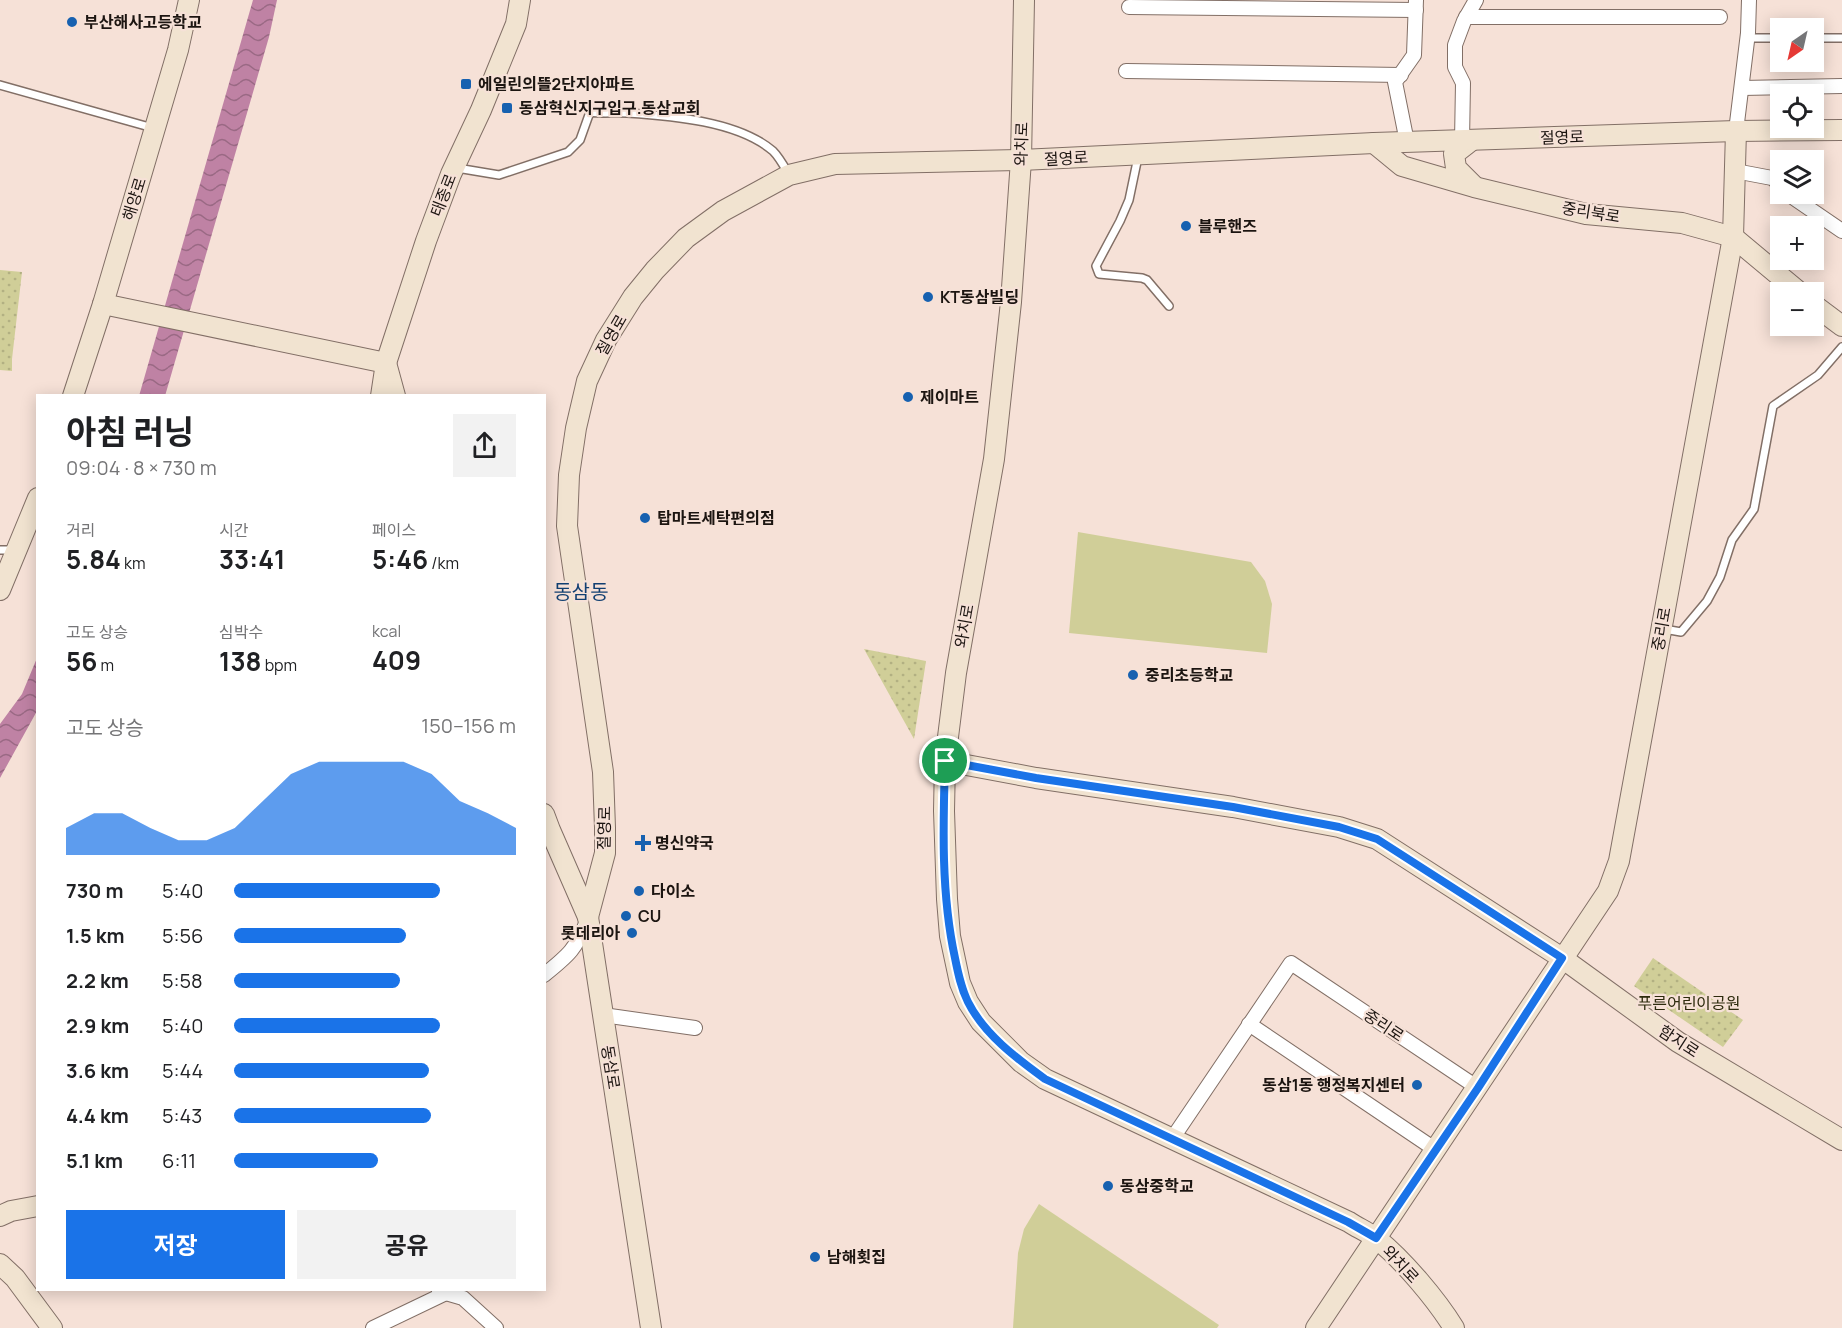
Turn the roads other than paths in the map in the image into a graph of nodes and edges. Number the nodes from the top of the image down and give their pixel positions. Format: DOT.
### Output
graph roads {
  1 [pos="189,0"];
  2 [pos="520,0"];
  3 [pos="534,0"];
  4 [pos="1024,0"];
  5 [pos="1476,0"];
  6 [pos="1749,0"];
  7 [pos="1416,5"];
  8 [pos="1129,7"];
  9 [pos="1466,17"];
  10 [pos="1720,17"];
  11 [pos="516,24"];
  12 [pos="1748,38"];
  13 [pos="1770,38"];
  14 [pos="1824,38"];
  15 [pos="1842,38"];
  16 [pos="1126,71"];
  17 [pos="1401,75"];
  18 [pos="0,85"];
  19 [pos="1842,86"];
  20 [pos="1742,88"];
  21 [pos="155,129"];
  22 [pos="1842,130"];
  23 [pos="1736,131"];
  24 [pos="1467,140"];
  25 [pos="1407,142"];
  26 [pos="1374,143"];
  27 [pos="1139,154"];
  28 [pos="1022,160"];
  29 [pos="454,168"];
  30 [pos="1735,171"];
  31 [pos="789,175"];
  32 [pos="1770,178"];
  33 [pos="1474,187"];
  34 [pos="1803,204"];
  35 [pos="1842,231"];
  36 [pos="1733,237"];
  37 [pos="1787,282"];
  38 [pos="103,304"];
  39 [pos="1169,306"];
  40 [pos="1824,312"];
  41 [pos="1842,326"];
  42 [pos="1842,347"];
  43 [pos="386,363"];
  44 [pos="74,394"];
  45 [pos="381,394"];
  46 [pos="395,394"];
  47 [pos="36,501"];
  48 [pos="8,550"];
  49 [pos="0,590"];
  50 [pos="1661,629"];
  51 [pos="945,761"];
  52 [pos="546,820"];
  53 [pos="588,917"];
  54 [pos="1562,958"];
  55 [pos="546,973"];
  56 [pos="603,1016"];
  57 [pos="1249,1024"];
  58 [pos="695,1028"];
  59 [pos="1478,1088"];
  60 [pos="1172,1139"];
  61 [pos="1842,1140"];
  62 [pos="1436,1150"];
  63 [pos="36,1206"];
  64 [pos="0,1216"];
  65 [pos="1376,1238"];
  66 [pos="0,1264"];
  67 [pos="441,1292"];
  68 [pos="52,1328"];
  69 [pos="373,1328"];
  70 [pos="496,1328"];
  71 [pos="651,1328"];
  72 [pos="1316,1328"];
  73 [pos="1454,1328"];
  1 -- 21 [label="main road, 해양로"];
  2 -- 11 [label="main road, 태종로"];
  3 -- 11 [label="main road"];
  4 -- 28 [label="main road, 와치로"];
  5 -- 9 [label="street"];
  6 -- 12 [label="street"];
  7 -- 8 [label="street"];
  7 -- 17 [label="street"];
  9 -- 10 [label="street"];
  9 -- 24 [label="street"];
  11 -- 29 [label="main road, 태종로"];
  12 -- 13 [label="lane"];
  12 -- 20 [label="street"];
  14 -- 15 [label="lane"];
  16 -- 17 [label="street"];
  17 -- 25 [label="street"];
  18 -- 21 [label="lane"];
  19 -- 20 [label="street"];
  20 -- 23 [label="street"];
  21 -- 38 [label="main road, 해양로"];
  22 -- 23 [label="main road, 절영로"];
  23 -- 24 [label="main road, 절영로"];
  23 -- 30 [label="main road, 중리로"];
  24 -- 25 [label="main road, 절영로"];
  24 -- 33 [label="main road"];
  25 -- 26 [label="main road, 절영로"];
  26 -- 27 [label="main road, 절영로"];
  26 -- 33 [label="main road, 중리북로"];
  27 -- 28 [label="main road, 절영로"];
  27 -- 39 [label="lane"];
  28 -- 31 [label="main road, 절영로"];
  28 -- 51 [label="main road, 와치로"];
  29 -- 31 [label="lane"];
  29 -- 43 [label="main road, 태종로"];
  30 -- 32 [label="street"];
  30 -- 36 [label="main road, 중리로"];
  31 -- 53 [label="main road, 절영로"];
  33 -- 36 [label="main road, 중리북로"];
  34 -- 35 [label="street"];
  36 -- 37 [label="main road, 중리북로"];
  36 -- 50 [label="main road, 중리로"];
  38 -- 43 [label="main road"];
  38 -- 44 [label="main road, 해양로"];
  40 -- 41 [label="main road"];
  42 -- 50 [label="lane"];
  43 -- 45 [label="main road, 태종로"];
  43 -- 46 [label="main road"];
  47 -- 48 [label="main road"];
  48 -- 49 [label="main road"];
  50 -- 54 [label="main road, 중리로"];
  51 -- 54 [label="main road, 함지로"];
  51 -- 60 [label="main road, 와치로"];
  52 -- 53 [label="main road, 동삼로"];
  53 -- 55 [label="street"];
  53 -- 56 [label="main road, 동삼로"];
  54 -- 59 [label="main road, 중리로"];
  54 -- 61 [label="main road, 함지로"];
  56 -- 58 [label="street"];
  56 -- 71 [label="main road, 동삼로"];
  57 -- 59 [label="street, 중리로"];
  57 -- 60 [label="street"];
  57 -- 62 [label="street"];
  59 -- 62 [label="main road, 중리로"];
  60 -- 65 [label="main road, 와치로"];
  62 -- 65 [label="main road, 중리로"];
  63 -- 64 [label="main road"];
  65 -- 72 [label="main road, 중리로"];
  65 -- 73 [label="main road, 와치로"];
  66 -- 68 [label="main road"];
  67 -- 69 [label="street"];
  67 -- 70 [label="street"];
}
